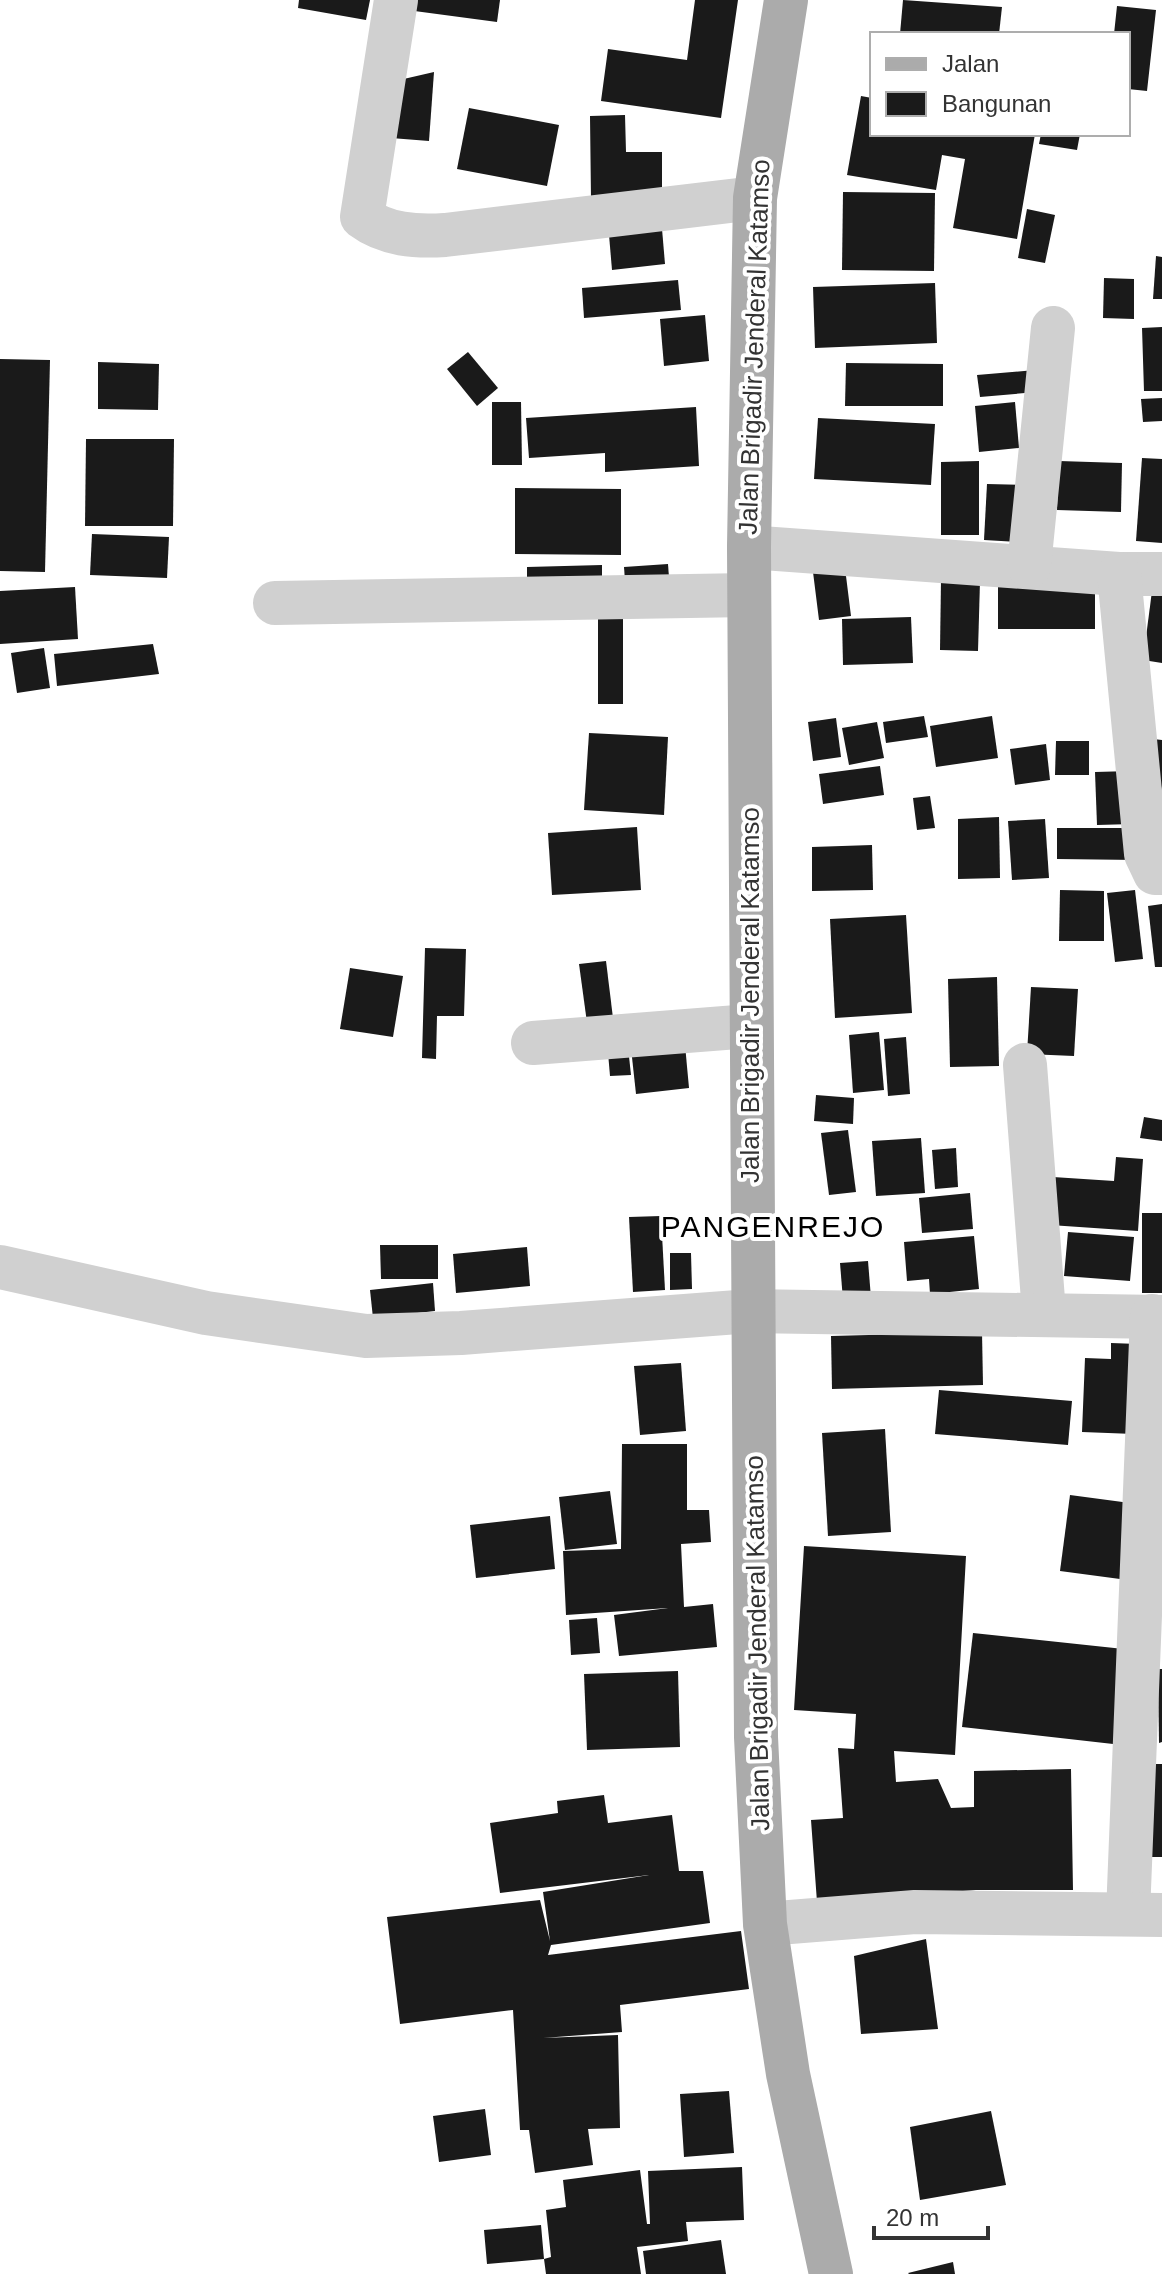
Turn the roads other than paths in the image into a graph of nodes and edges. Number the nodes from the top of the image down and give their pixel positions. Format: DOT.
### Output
graph roads {
  1 [pos="396,0"];
  2 [pos="786,0"];
  3 [pos="755,198"];
  4 [pos="1053,328"];
  5 [pos="749,547"];
  6 [pos="1029,566"];
  7 [pos="1119,574"];
  8 [pos="1162,574"];
  9 [pos="749,595"];
  10 [pos="275,603"];
  11 [pos="1162,873"];
  12 [pos="750,1026"];
  13 [pos="533,1043"];
  14 [pos="1025,1065"];
  15 [pos="0,1267"];
  16 [pos="751,1311"];
  17 [pos="1044,1313"];
  18 [pos="1157,1317"];
  19 [pos="1145,1915"];
  20 [pos="765,1924"];
  21 [pos="831,2274"];
  1 -- 3 [label="street"];
  2 -- 3 [label="main road, Jalan Brigadir Jenderal Katamso"];
  3 -- 5 [label="main road, Jalan Brigadir Jenderal Katamso"];
  4 -- 6 [label="street"];
  5 -- 6 [label="street"];
  5 -- 9 [label="main road, Jalan Brigadir Jenderal Katamso"];
  6 -- 7 [label="street"];
  7 -- 8 [label="street"];
  7 -- 11 [label="street"];
  9 -- 10 [label="street"];
  9 -- 12 [label="main road, Jalan Brigadir Jenderal Katamso"];
  12 -- 13 [label="street"];
  12 -- 16 [label="main road, Jalan Brigadir Jenderal Katamso"];
  14 -- 17 [label="street"];
  15 -- 16 [label="street"];
  16 -- 17 [label="street"];
  16 -- 20 [label="main road, Jalan Brigadir Jenderal Katamso"];
  17 -- 18 [label="street"];
  18 -- 19 [label="street"];
  19 -- 20 [label="street"];
  20 -- 21 [label="main road, Jalan Brigadir Jenderal Katamso"];
}
